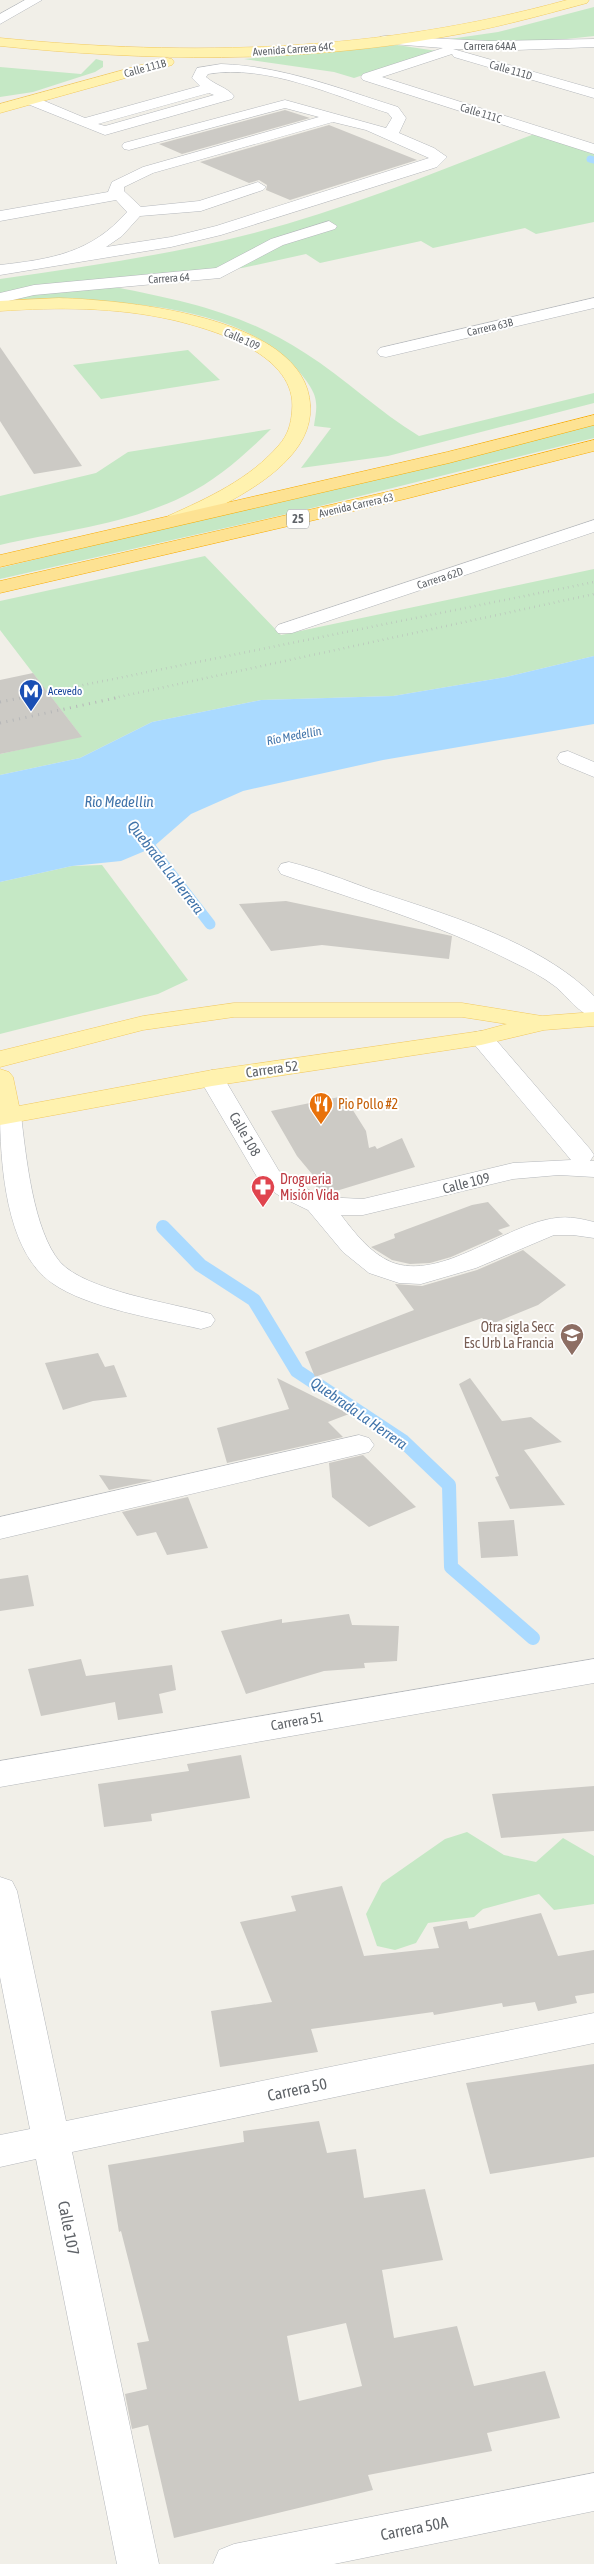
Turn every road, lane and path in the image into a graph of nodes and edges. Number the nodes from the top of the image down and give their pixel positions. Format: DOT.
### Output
graph roads {
  1 [pos="10,0"];
  2 [pos="35,0"];
  3 [pos="544,0"];
  4 [pos="582,0"];
  5 [pos="0,6"];
  6 [pos="0,20"];
  7 [pos="0,34"];
  8 [pos="386,40"];
  9 [pos="0,42"];
  10 [pos="594,43"];
  11 [pos="427,45"];
  12 [pos="97,51"];
  13 [pos="448,51"];
  14 [pos="204,53"];
  15 [pos="368,78"];
  16 [pos="85,84"];
  17 [pos="594,94"];
  18 [pos="30,100"];
  19 [pos="0,102"];
  20 [pos="0,109"];
  21 [pos="338,118"];
  22 [pos="586,129"];
  23 [pos="390,136"];
  24 [pos="562,139"];
  25 [pos="129,146"];
  26 [pos="594,148"];
  27 [pos="258,187"];
  28 [pos="119,195"];
  29 [pos="135,212"];
  30 [pos="0,216"];
  31 [pos="329,226"];
  32 [pos="120,230"];
  33 [pos="171,242"];
  34 [pos="78,256"];
  35 [pos="0,270"];
  36 [pos="0,298"];
  37 [pos="594,303"];
  38 [pos="0,306"];
  39 [pos="386,352"];
  40 [pos="594,420"];
  41 [pos="594,445"];
  42 [pos="174,520"];
  43 [pos="594,526"];
  44 [pos="0,561"];
  45 [pos="0,587"];
  46 [pos="285,629"];
  47 [pos="568,758"];
  48 [pos="594,770"];
  49 [pos="289,869"];
  50 [pos="594,1010"];
  51 [pos="594,1019"];
  52 [pos="544,1023"];
  53 [pos="481,1038"];
  54 [pos="0,1059"];
  55 [pos="0,1078"];
  56 [pos="212,1078"];
  57 [pos="4,1116"];
  58 [pos="588,1162"];
  59 [pos="328,1206"];
  60 [pos="594,1230"];
  61 [pos="201,1320"];
  62 [pos="359,1445"];
  63 [pos="0,1528"];
  64 [pos="594,1671"];
  65 [pos="0,1774"];
  66 [pos="0,1891"];
  67 [pos="594,2028"];
  68 [pos="51,2140"];
  69 [pos="0,2151"];
  70 [pos="594,2492"];
  71 [pos="138,2564"];
  72 [pos="234,2564"];
  1 -- 5 [label="street"];
  2 -- 6 [label="street"];
  3 -- 7 [label="main road, Avenida Carrera 64C"];
  4 -- 8 [label="main road, Avenida Carrera 64C"];
  8 -- 11 [label="street, Carrera 64AA"];
  8 -- 14 [label="main road, Avenida Carrera 64C"];
  9 -- 12 [label="main road, Avenida Carrera 64C"];
  10 -- 11 [label="street, Carrera 64AA"];
  11 -- 13 [label="street, Calle 111D"];
  12 -- 14 [label="main road, Avenida Carrera 64C"];
  12 -- 16 [label="main road, Calle 111B"];
  13 -- 15 [label="street, Carrera 64AA"];
  13 -- 17 [label="street, Calle 111D"];
  14 -- 16 [label="main road, Calle 111B"];
  15 -- 24 [label="street, Calle 111C"];
  16 -- 18 [label="main road, Calle 111B"];
  18 -- 19 [label="main road"];
  18 -- 20 [label="main road, Calle 111B"];
  18 -- 23 [label="street"];
  21 -- 23 [label="street"];
  21 -- 25 [label="street"];
  21 -- 28 [label="street"];
  22 -- 24 [label="street"];
  23 -- 33 [label="street"];
  24 -- 26 [label="street, Calle 111C"];
  27 -- 29 [label="street"];
  28 -- 29 [label="street"];
  28 -- 30 [label="street"];
  29 -- 32 [label="street"];
  31 -- 36 [label="street, Carrera 64"];
  32 -- 33 [label="street"];
  32 -- 34 [label="street"];
  33 -- 34 [label="street"];
  34 -- 35 [label="street"];
  37 -- 39 [label="street, Carrera 63B"];
  38 -- 42 [label="main road, Calle 109"];
  40 -- 42 [label="highway, Avenida Carrera 63 / 25"];
  41 -- 45 [label="highway, Avenida Carrera 63 / 25"];
  42 -- 44 [label="highway, Avenida Carrera 63 / 25"];
  43 -- 46 [label="street, Carrera 62D"];
  47 -- 48 [label="street"];
  49 -- 50 [label="street"];
  51 -- 52 [label="main road, Carrera 52"];
  52 -- 53 [label="main road, Carrera 52"];
  52 -- 54 [label="main road, Carrera 52"];
  53 -- 56 [label="main road, Carrera 52"];
  53 -- 58 [label="street"];
  55 -- 57 [label="main road"];
  56 -- 57 [label="main road, Carrera 52"];
  56 -- 59 [label="street, Calle 108"];
  57 -- 61 [label="street"];
  58 -- 59 [label="street, Calle 109"];
  59 -- 60 [label="street"];
  62 -- 63 [label="street"];
  64 -- 65 [label="street, Carrera 51"];
  66 -- 68 [label="street, Calle 107"];
  67 -- 68 [label="street, Carrera 50"];
  68 -- 69 [label="street, Carrera 50"];
  68 -- 71 [label="street, Calle 107"];
  70 -- 72 [label="street, Carrera 50A"];
}
